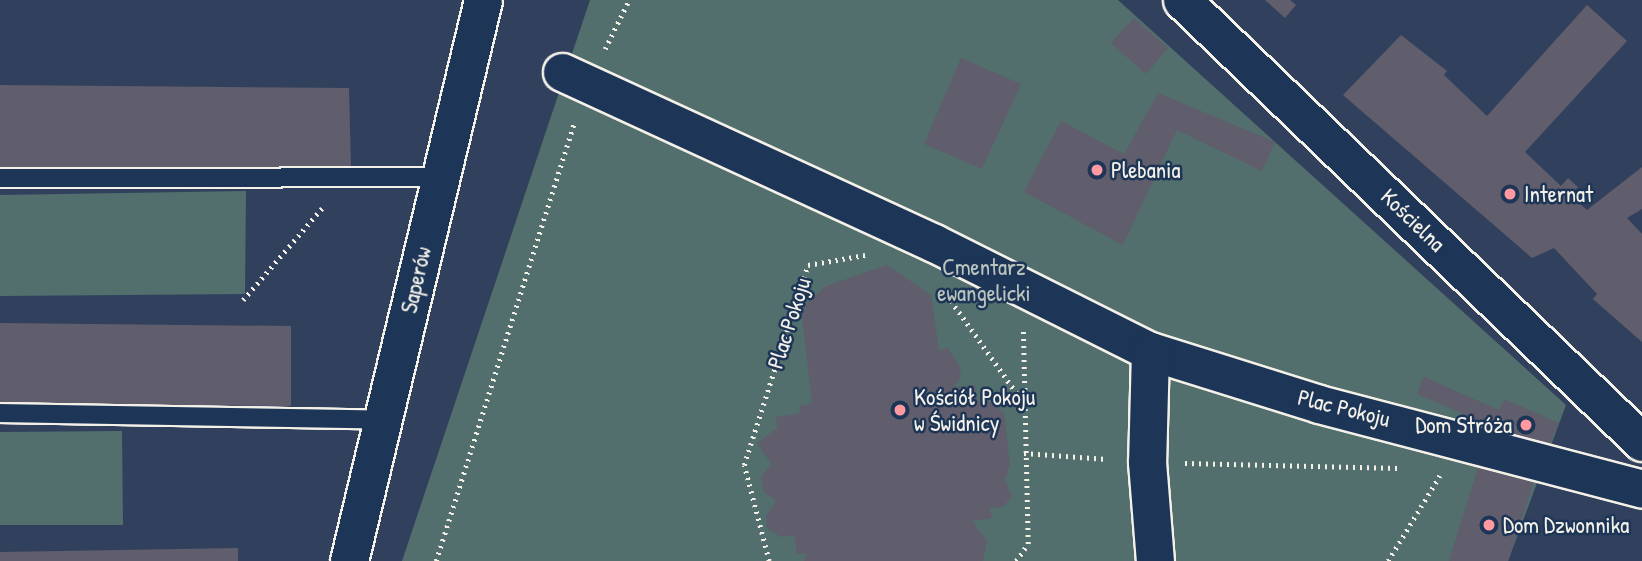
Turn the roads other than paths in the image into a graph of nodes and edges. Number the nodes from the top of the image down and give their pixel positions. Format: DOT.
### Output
graph roads {
  1 [pos="483,0"];
  2 [pos="1182,0"];
  3 [pos="575,78"];
  4 [pos="440,177"];
  5 [pos="0,178"];
  6 [pos="1150,351"];
  7 [pos="0,413"];
  8 [pos="382,420"];
  9 [pos="1642,442"];
  10 [pos="1642,489"];
  11 [pos="349,561"];
  12 [pos="1155,561"];
  1 -- 4 [label="street, Saperów"];
  2 -- 9 [label="street, Kościelna"];
  3 -- 6 [label="street, Plac Pokoju"];
  4 -- 5 [label="lane"];
  4 -- 8 [label="street, Saperów"];
  6 -- 10 [label="street, Plac Pokoju"];
  6 -- 12 [label="street"];
  7 -- 8 [label="lane"];
  8 -- 11 [label="street, Saperów"];
}
